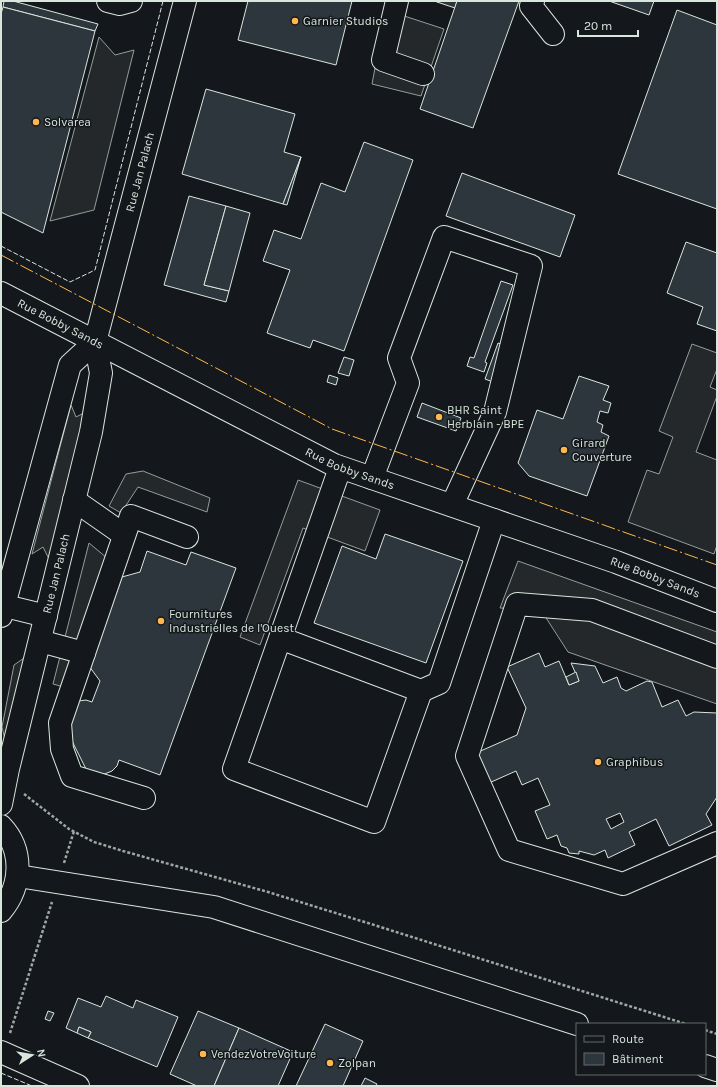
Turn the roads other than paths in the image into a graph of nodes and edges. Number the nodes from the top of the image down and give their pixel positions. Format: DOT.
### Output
graph roads {
  1 [pos="108,1"];
  2 [pos="131,1"];
  3 [pos="185,1"];
  4 [pos="397,1"];
  5 [pos="532,1"];
  6 [pos="553,34"];
  7 [pos="423,74"];
  8 [pos="1,293"];
  9 [pos="94,342"];
  10 [pos="340,468"];
  11 [pos="372,478"];
  12 [pos="74,500"];
  13 [pos="452,506"];
  14 [pos="494,520"];
  15 [pos="124,536"];
  16 [pos="187,537"];
  17 [pos="717,601"];
  18 [pos="2,609"];
  19 [pos="46,616"];
  20 [pos="280,638"];
  21 [pos="40,641"];
  22 [pos="84,653"];
  23 [pos="717,657"];
  24 [pos="422,691"];
  25 [pos="144,798"];
  26 [pos="1,804"];
  27 [pos="1,826"];
  28 [pos="717,843"];
  29 [pos="18,876"];
  30 [pos="1,911"];
  31 [pos="576,1024"];
  32 [pos="2,1052"];
  33 [pos="706,1066"];
  34 [pos="717,1070"];
  35 [pos="78,1086"];
  1 -- 2 [label="street"];
  3 -- 9 [label="street, Rue Jan Palach"];
  4 -- 7 [label="street"];
  5 -- 6 [label="street"];
  8 -- 9 [label="street, Rue Bobby Sands"];
  9 -- 10 [label="street, Rue Bobby Sands"];
  9 -- 12 [label="street, Rue Jan Palach"];
  9 -- 18 [label="street"];
  10 -- 11 [label="street, Rue Bobby Sands"];
  10 -- 20 [label="street"];
  11 -- 13 [label="street, Rue Bobby Sands"];
  11 -- 13 [label="street"];
  12 -- 15 [label="street"];
  12 -- 19 [label="street, Rue Jan Palach"];
  13 -- 14 [label="street, Rue Bobby Sands"];
  14 -- 17 [label="street, Rue Bobby Sands"];
  14 -- 24 [label="street"];
  15 -- 16 [label="street"];
  15 -- 22 [label="street"];
  18 -- 19 [label="street"];
  19 -- 21 [label="street, Rue Jan Palach"];
  20 -- 24 [label="street"];
  20 -- 24 [label="street"];
  21 -- 22 [label="street"];
  21 -- 26 [label="street, Rue Jan Palach"];
  22 -- 25 [label="street"];
  23 -- 28 [label="street"];
  27 -- 29 [label="street"];
  29 -- 30 [label="street"];
  29 -- 31 [label="street"];
  32 -- 35 [label="street"];
  33 -- 34 [label="street"];
}
